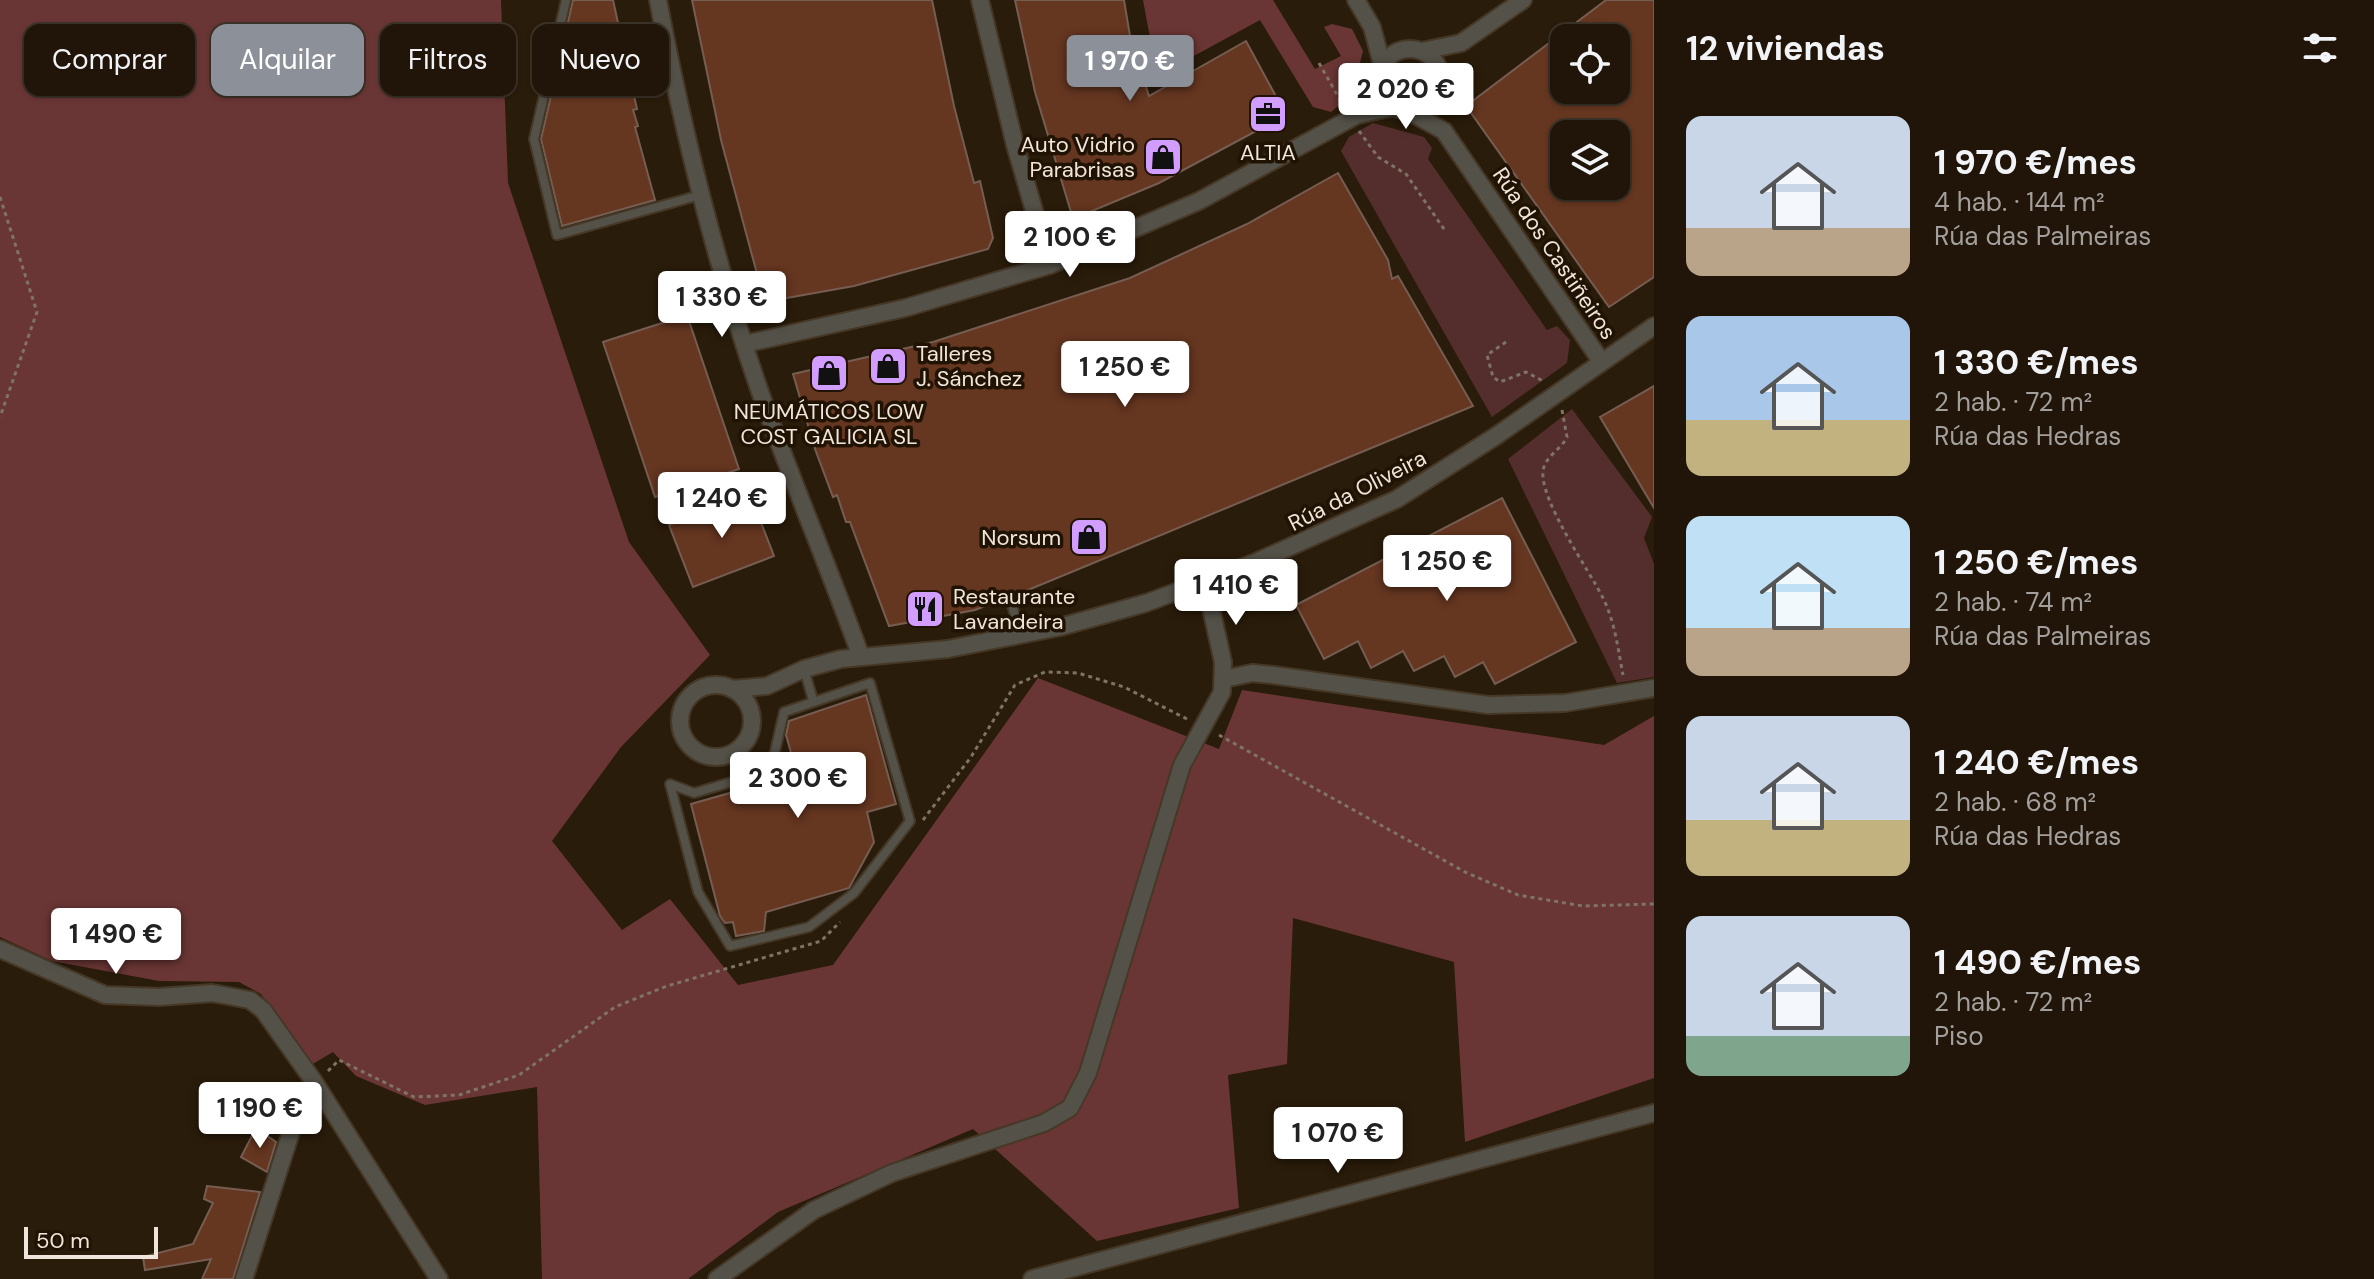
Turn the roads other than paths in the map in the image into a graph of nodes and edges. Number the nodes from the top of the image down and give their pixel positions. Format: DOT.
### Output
graph roads {
  1 [pos="566,0"];
  2 [pos="658,0"];
  3 [pos="980,0"];
  4 [pos="1356,0"];
  5 [pos="1523,0"];
  6 [pos="1372,27"];
  7 [pos="1461,43"];
  8 [pos="1415,50"];
  9 [pos="1380,71"];
  10 [pos="1440,73"];
  11 [pos="1439,92"];
  12 [pos="1402,110"];
  13 [pos="1353,117"];
  14 [pos="1444,131"];
  15 [pos="700,195"];
  16 [pos="1050,265"];
  17 [pos="1654,326"];
  18 [pos="744,344"];
  19 [pos="1601,361"];
  20 [pos="1205,581"];
  21 [pos="1011,602"];
  22 [pos="1021,636"];
  23 [pos="861,657"];
  24 [pos="804,669"];
  25 [pos="1224,679"];
  26 [pos="767,686"];
  27 [pos="1654,688"];
  28 [pos="732,689"];
  29 [pos="813,700"];
  30 [pos="751,713"];
  31 [pos="0,949"];
  32 [pos="315,1083"];
  33 [pos="1654,1113"];
  34 [pos="244,1279"];
  35 [pos="439,1279"];
  36 [pos="717,1279"];
  37 [pos="1032,1279"];
  1 -- 15 [label="lane"];
  2 -- 15 [label="street"];
  3 -- 16 [label="street"];
  4 -- 6 [label="street"];
  5 -- 7 [label="street"];
  6 -- 8 [label="street"];
  6 -- 9 [label="street"];
  7 -- 8 [label="street"];
  7 -- 10 [label="street"];
  8 -- 9 [label="street"];
  8 -- 10 [label="street"];
  9 -- 12 [label="street"];
  9 -- 13 [label="street"];
  10 -- 11 [label="street"];
  11 -- 12 [label="street"];
  11 -- 14 [label="street, Rúa dos Castiñeiros"];
  12 -- 13 [label="street"];
  12 -- 14 [label="street, Rúa dos Castiñeiros"];
  13 -- 16 [label="street"];
  14 -- 19 [label="street, Rúa dos Castiñeiros"];
  15 -- 18 [label="street"];
  16 -- 18 [label="street"];
  17 -- 19 [label="street, Rúa da Oliveira"];
  18 -- 23 [label="street"];
  19 -- 20 [label="street, Rúa da Oliveira"];
  20 -- 22 [label="street, Rúa da Oliveira"];
  20 -- 25 [label="street"];
  21 -- 22 [label="lane"];
  22 -- 23 [label="street, Rúa da Oliveira"];
  23 -- 24 [label="street, Rúa da Oliveira"];
  24 -- 26 [label="street, Rúa da Oliveira"];
  24 -- 29 [label="lane"];
  25 -- 27 [label="street"];
  25 -- 36 [label="street"];
  26 -- 28 [label="street, Rúa da Oliveira"];
  26 -- 30 [label="street, Rúa da Oliveira"];
  28 -- 30 [label="street"];
  28 -- 30 [label="street, Rúa da Oliveira"];
  29 -- 29 [label="lane"];
  31 -- 32 [label="street"];
  32 -- 34 [label="street"];
  32 -- 35 [label="street"];
  33 -- 37 [label="street"];
}
